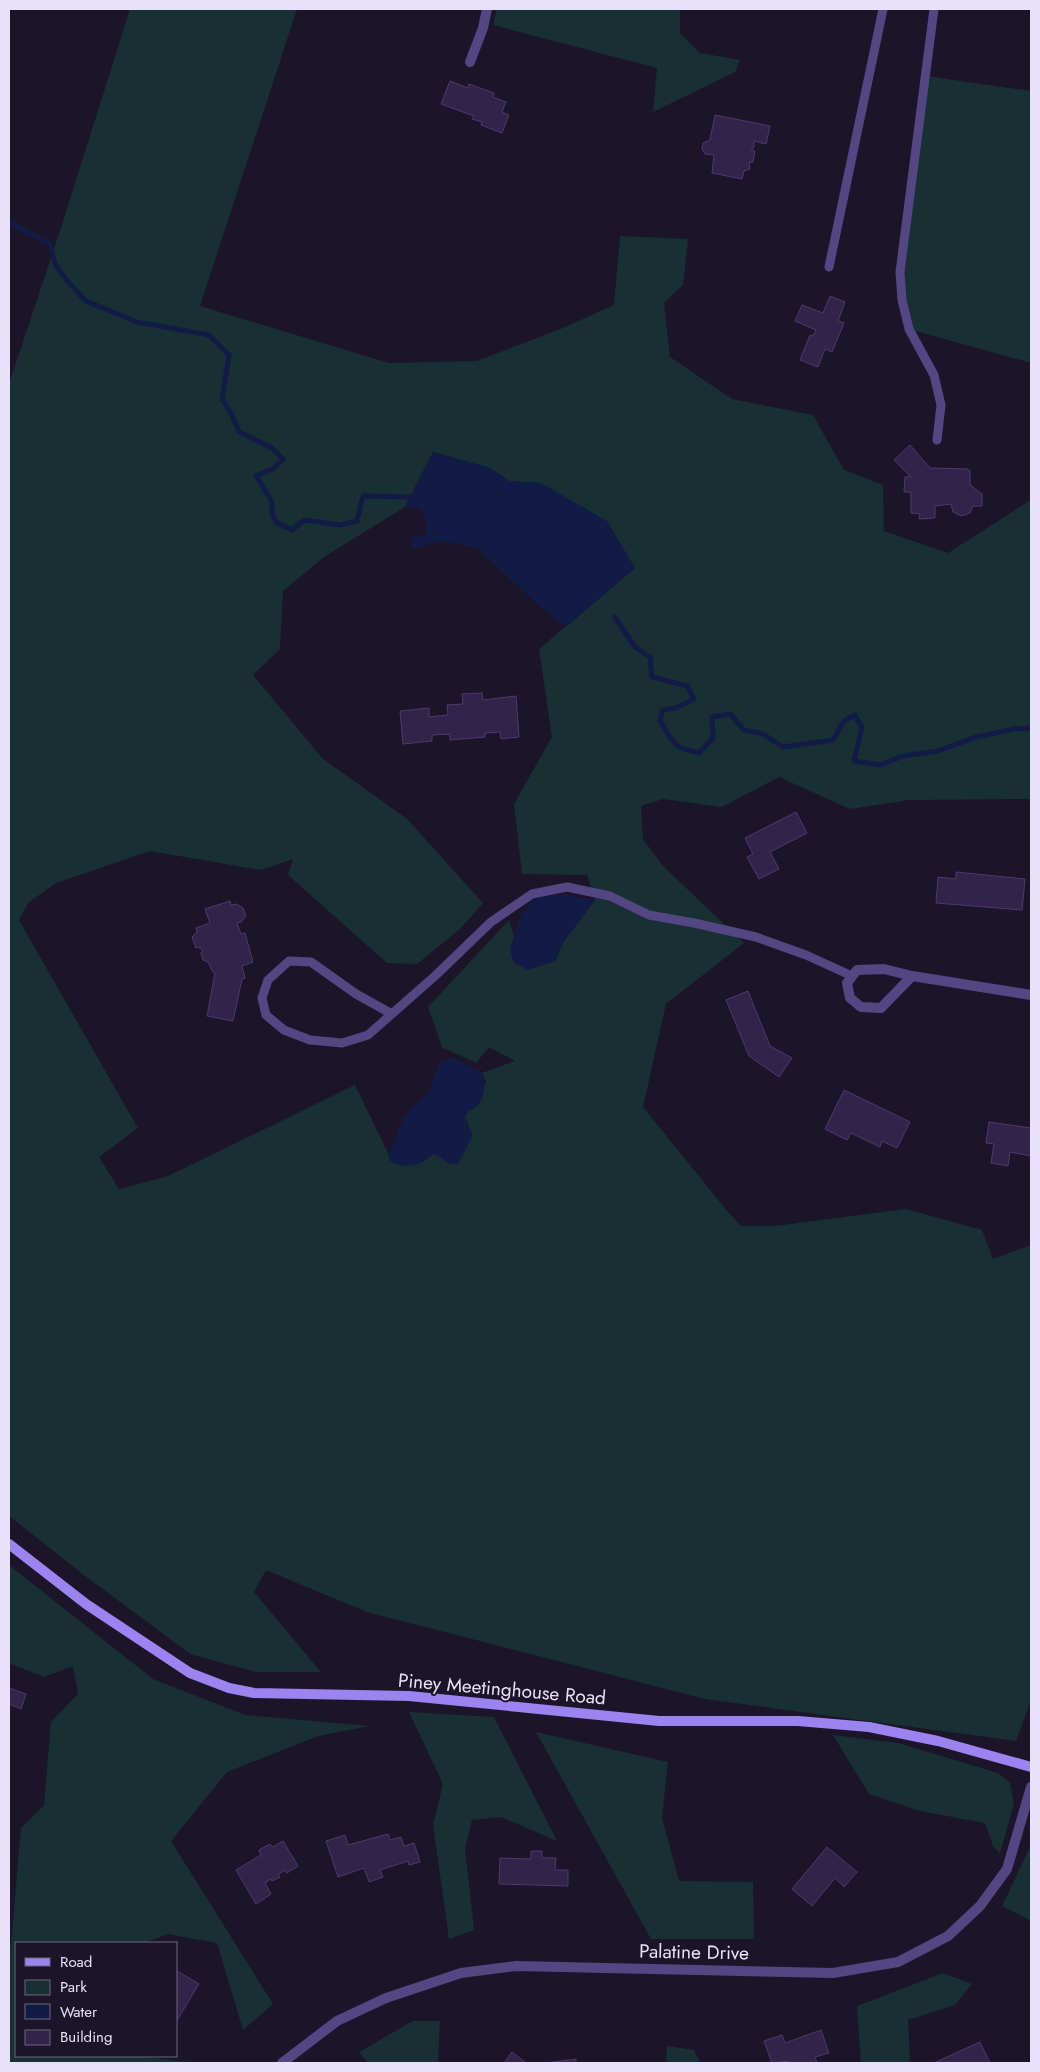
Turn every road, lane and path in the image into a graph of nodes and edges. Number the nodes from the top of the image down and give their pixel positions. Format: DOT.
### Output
graph roads {
  1 [pos="487,9"];
  2 [pos="883,9"];
  3 [pos="934,9"];
  4 [pos="470,62"];
  5 [pos="829,267"];
  6 [pos="937,440"];
  7 [pos="852,976"];
  8 [pos="912,976"];
  9 [pos="1031,995"];
  10 [pos="392,1014"];
  11 [pos="9,1544"];
  12 [pos="1031,1767"];
  13 [pos="1031,1787"];
  14 [pos="282,2063"];
  1 -- 4 [label="street"];
  2 -- 5 [label="lane"];
  3 -- 6 [label="lane"];
  7 -- 8 [label="street"];
  7 -- 8 [label="street"];
  7 -- 10 [label="lane"];
  8 -- 9 [label="street"];
  10 -- 10 [label="lane"];
  11 -- 12 [label="main road, Piney Meetinghouse Road"];
  13 -- 14 [label="street, Palatine Drive"];
}
